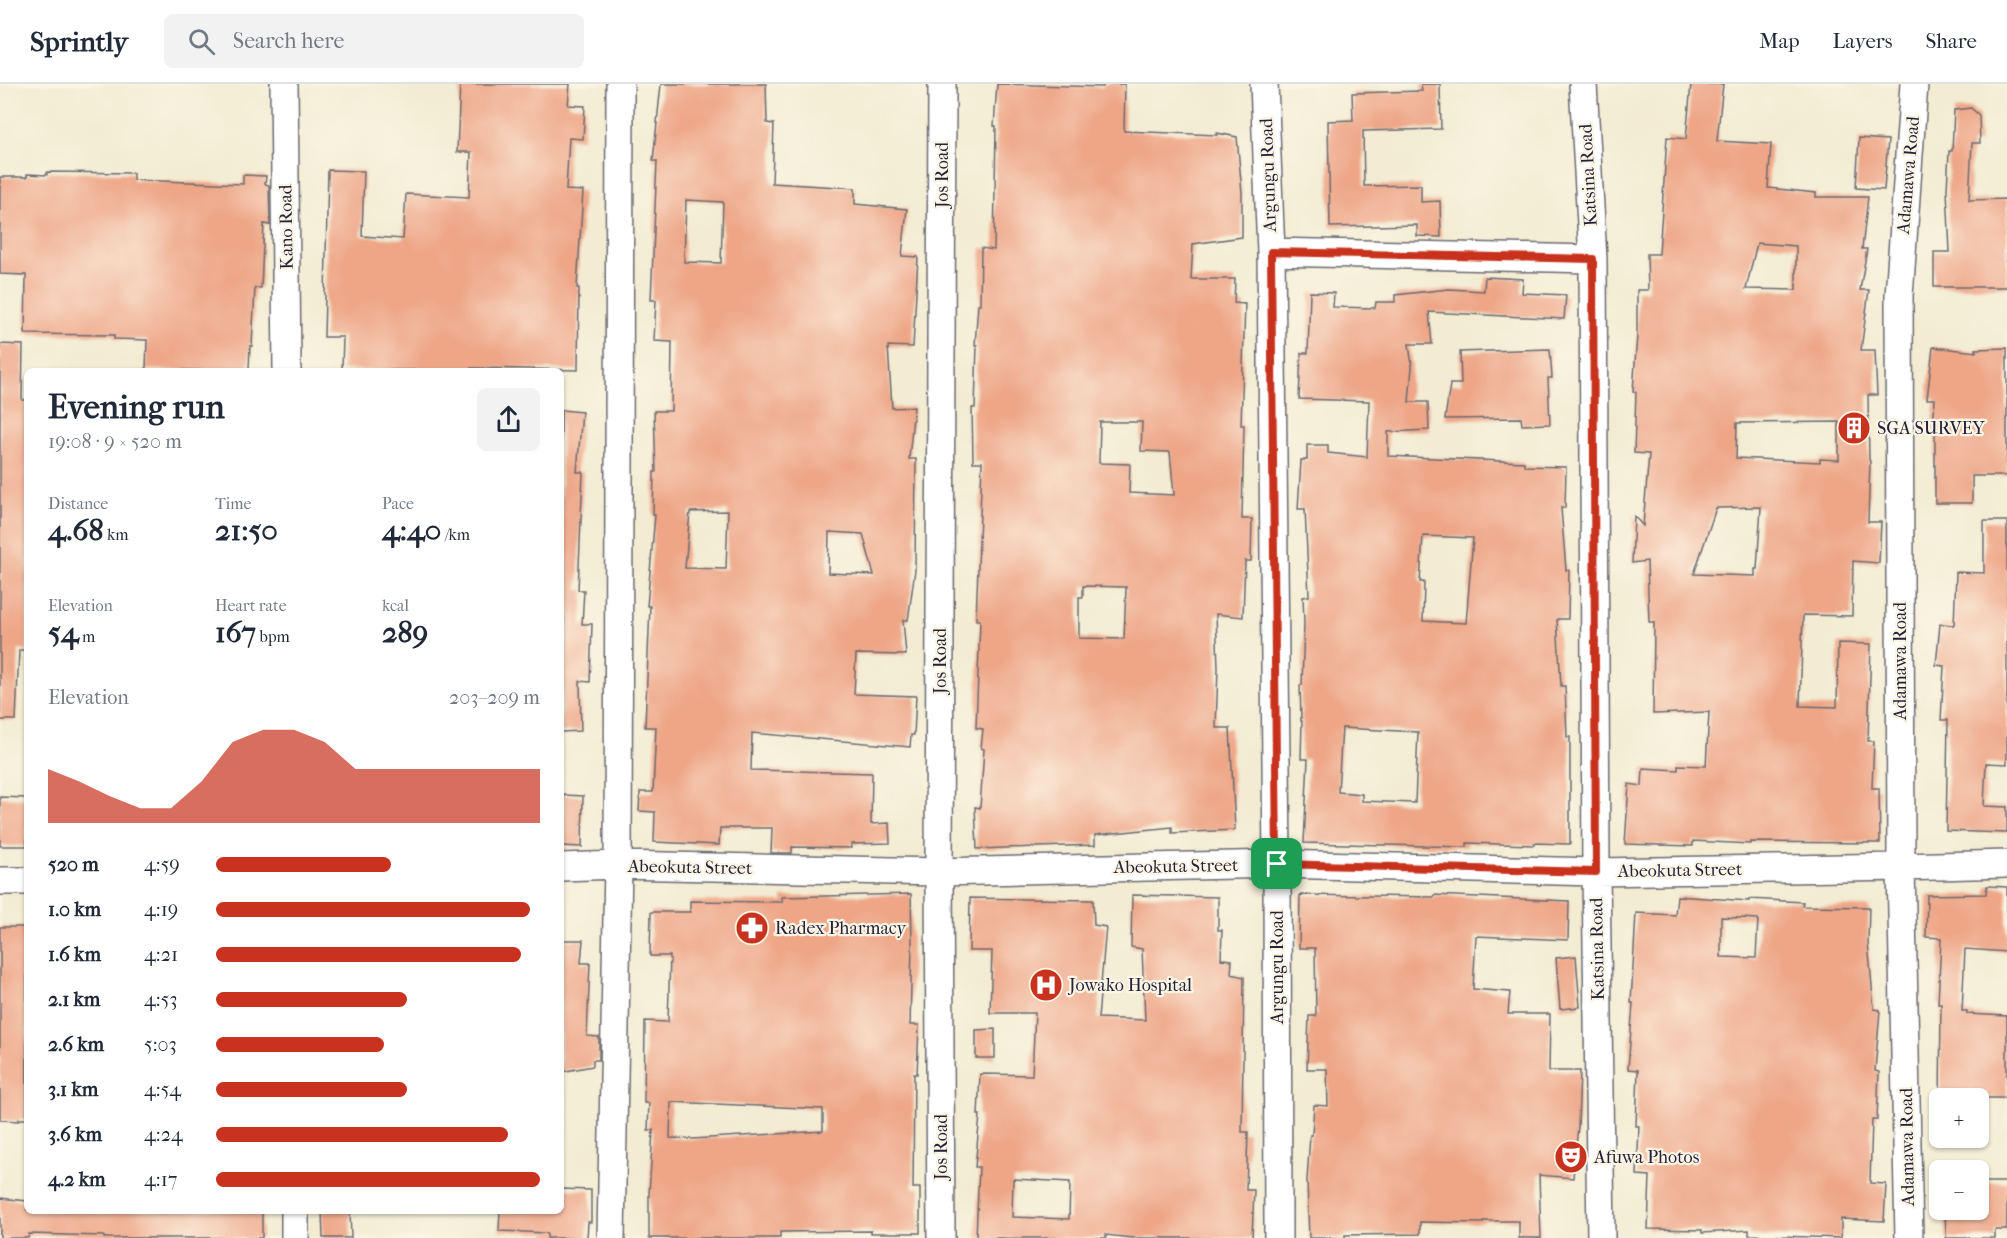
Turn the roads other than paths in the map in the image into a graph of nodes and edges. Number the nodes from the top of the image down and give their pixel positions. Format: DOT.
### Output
graph roads {
  1 [pos="284,84"];
  2 [pos="620,84"];
  3 [pos="942,84"];
  4 [pos="1264,84"];
  5 [pos="1583,84"];
  6 [pos="1914,84"];
  7 [pos="1271,252"];
  8 [pos="1593,259"];
  9 [pos="287,368"];
  10 [pos="1277,864"];
  11 [pos="2007,864"];
  12 [pos="618,865"];
  13 [pos="564,867"];
  14 [pos="1901,867"];
  15 [pos="939,872"];
  16 [pos="1596,872"];
  17 [pos="0,881"];
  18 [pos="24,881"];
  19 [pos="295,1214"];
  20 [pos="295,1238"];
  21 [pos="611,1238"];
  22 [pos="941,1238"];
  23 [pos="1278,1238"];
  24 [pos="1601,1238"];
  25 [pos="1909,1238"];
  1 -- 9 [label="street, Kano Road"];
  2 -- 12 [label="street"];
  3 -- 15 [label="street, Jos Road"];
  4 -- 7 [label="street, Argungu Road"];
  5 -- 8 [label="street, Katsina Road"];
  6 -- 14 [label="street, Adamawa Road"];
  7 -- 8 [label="street"];
  7 -- 10 [label="street, Argungu Road"];
  8 -- 16 [label="street, Katsina Road"];
  10 -- 15 [label="street, Abeokuta Street"];
  10 -- 16 [label="street, Abeokuta Street"];
  10 -- 23 [label="street, Argungu Road"];
  11 -- 14 [label="street, Abeokuta Street"];
  12 -- 13 [label="street, Abeokuta Street"];
  12 -- 15 [label="street, Abeokuta Street"];
  12 -- 21 [label="street"];
  14 -- 16 [label="street, Abeokuta Street"];
  14 -- 25 [label="street, Adamawa Road"];
  15 -- 22 [label="street, Jos Road"];
  16 -- 24 [label="street, Katsina Road"];
  17 -- 18 [label="street"];
  19 -- 20 [label="street"];
}
